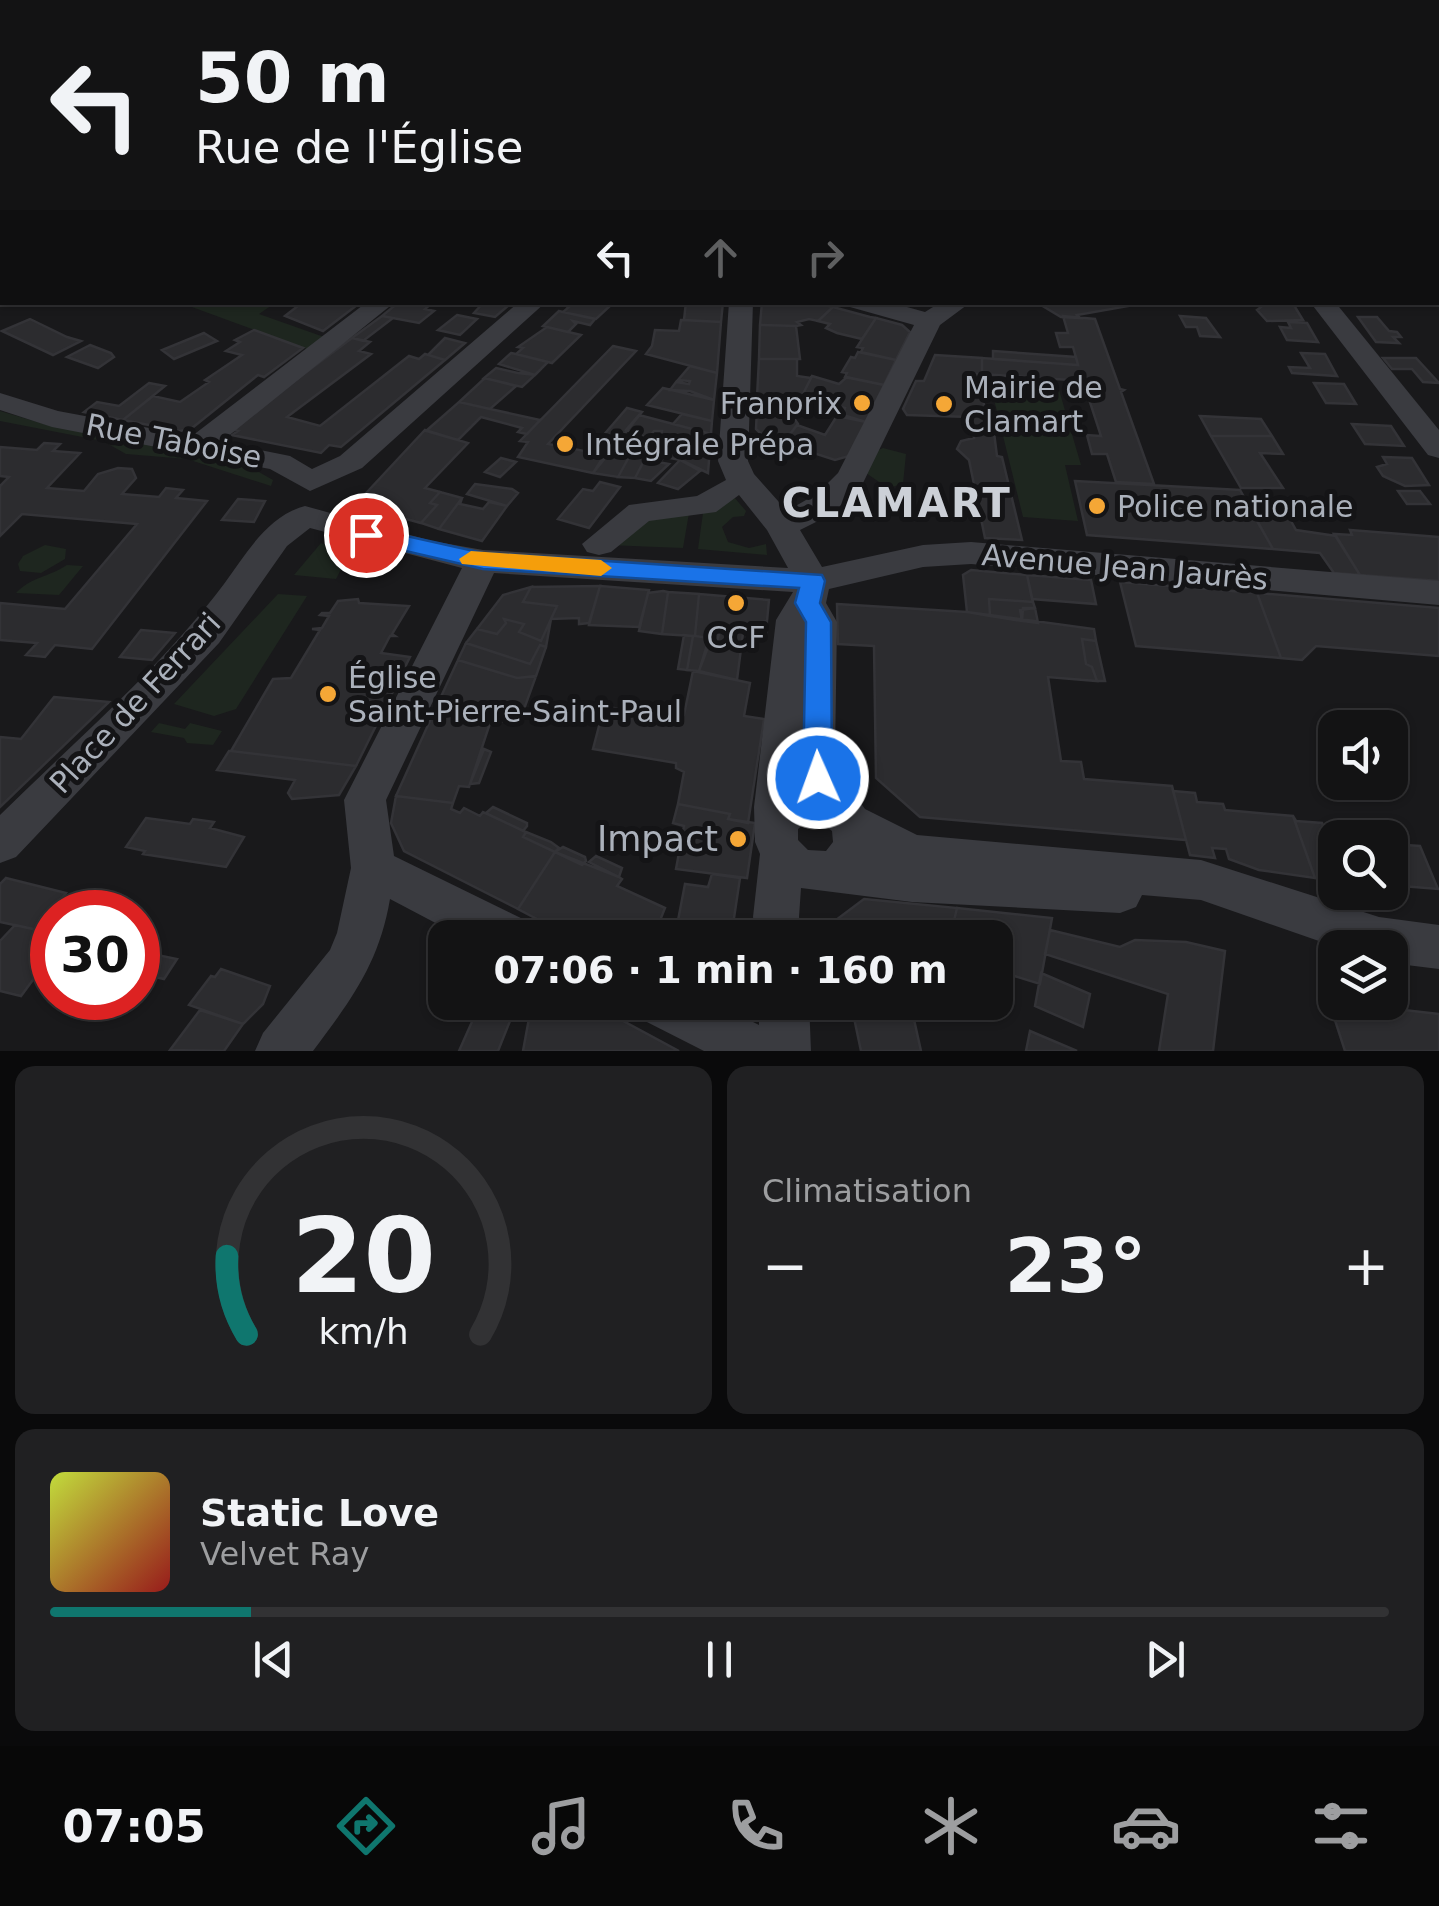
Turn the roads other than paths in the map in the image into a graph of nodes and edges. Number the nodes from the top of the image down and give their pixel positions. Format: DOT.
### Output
graph roads {
  1 [pos="379,305"];
  2 [pos="531,305"];
  3 [pos="741,305"];
  4 [pos="868,305"];
  5 [pos="956,305"];
  6 [pos="1324,305"];
  7 [pos="928,324"];
  8 [pos="0,401"];
  9 [pos="198,444"];
  10 [pos="1439,448"];
  11 [pos="727,489"];
  12 [pos="307,499"];
  13 [pos="782,525"];
  14 [pos="599,544"];
  15 [pos="483,561"];
  16 [pos="810,592"];
  17 [pos="1439,594"];
  18 [pos="836,812"];
  19 [pos="0,844"];
  20 [pos="802,855"];
  21 [pos="373,868"];
  22 [pos="1309,918"];
  23 [pos="476,920"];
  24 [pos="790,920"];
  25 [pos="1439,947"];
  26 [pos="695,1020"];
  27 [pos="784,1020"];
  28 [pos="281,1051"];
  29 [pos="758,1051"];
  30 [pos="785,1051"];
  1 -- 9 [label="street"];
  2 -- 12 [label="street, Place de Ferrari"];
  3 -- 13 [label="street"];
  4 -- 7 [label="street"];
  5 -- 7 [label="street"];
  6 -- 10 [label="street"];
  7 -- 13 [label="street"];
  8 -- 9 [label="street, Rue Taboise"];
  9 -- 12 [label="street, Rue Taboise"];
  11 -- 14 [label="street"];
  12 -- 15 [label="street, Rue Taboise"];
  12 -- 19 [label="street, Place de Ferrari"];
  13 -- 16 [label="street"];
  15 -- 16 [label="street, Avenue Jean Jaurès"];
  15 -- 21 [label="street"];
  16 -- 17 [label="street, Avenue Jean Jaurès"];
  16 -- 18 [label="street"];
  16 -- 20 [label="street"];
  18 -- 20 [label="street"];
  18 -- 20 [label="street"];
  18 -- 22 [label="street"];
  20 -- 22 [label="street"];
  20 -- 24 [label="street"];
  21 -- 23 [label="street"];
  21 -- 28 [label="street"];
  22 -- 25 [label="street"];
  26 -- 29 [label="street"];
  27 -- 30 [label="street"];
}
